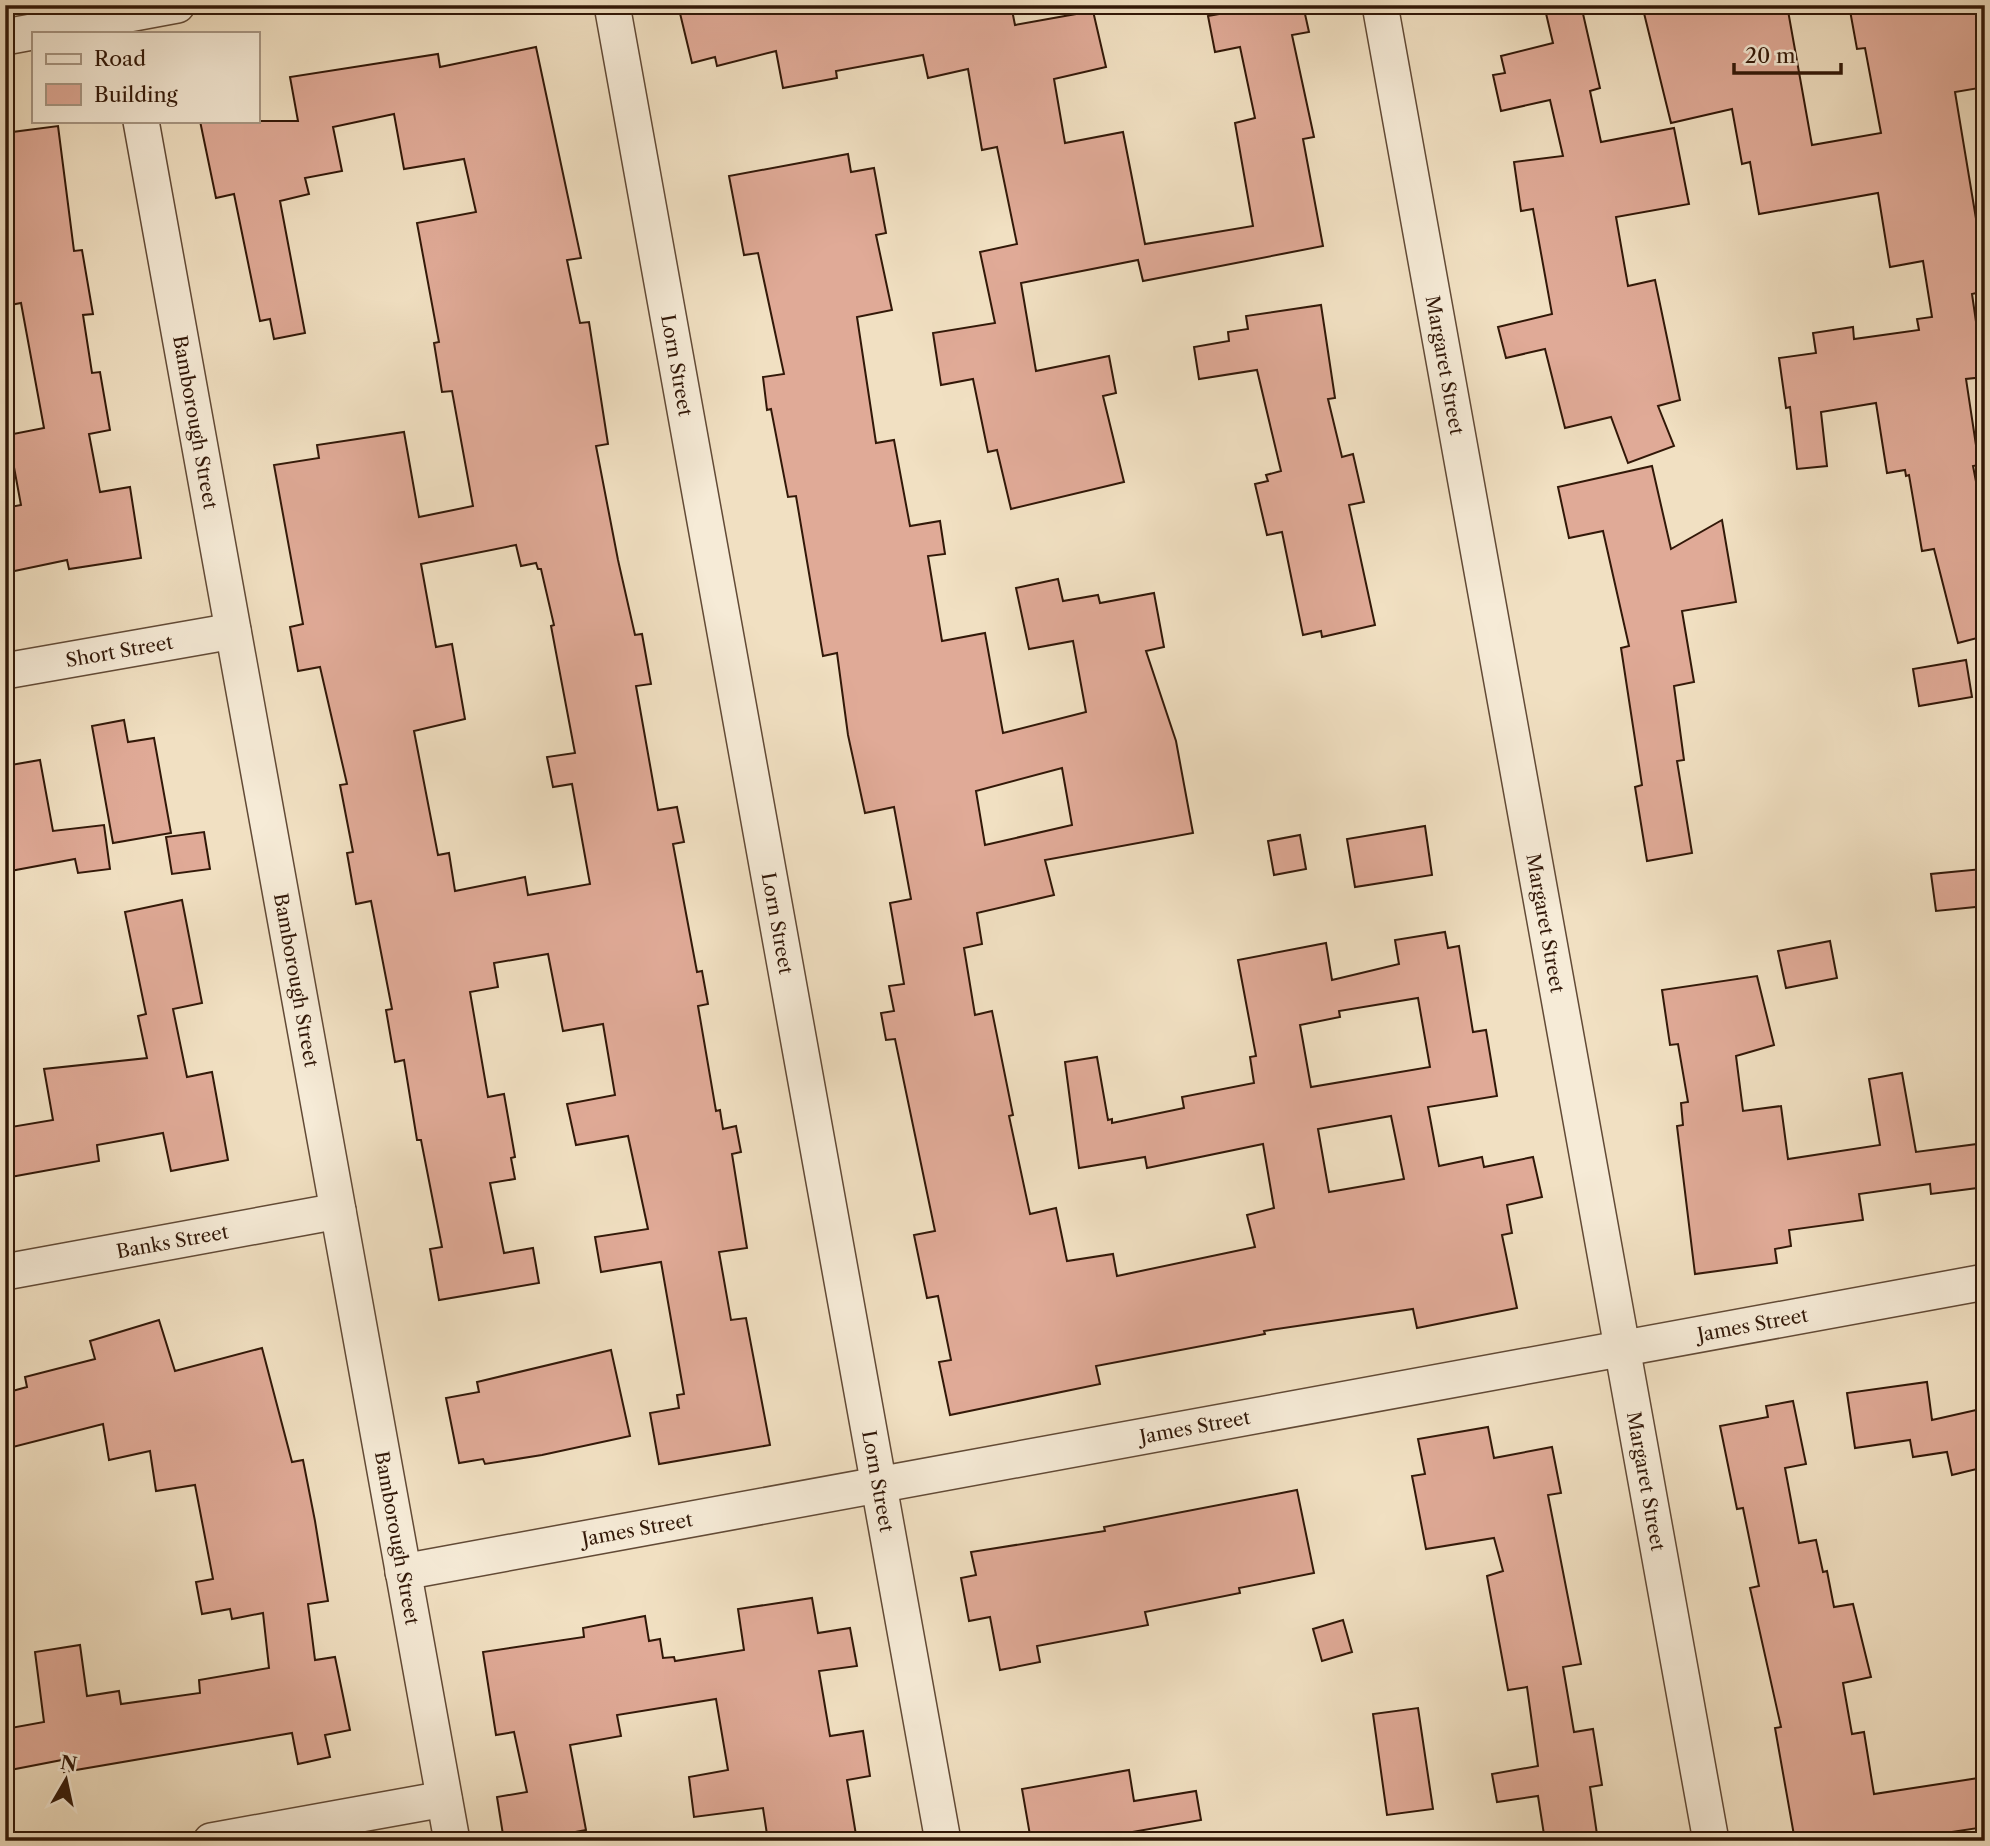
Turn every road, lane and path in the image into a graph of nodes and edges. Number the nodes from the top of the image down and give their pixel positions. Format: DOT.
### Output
graph roads {
  1 [pos="177,5"];
  2 [pos="612,5"];
  3 [pos="1380,5"];
  4 [pos="123,24"];
  5 [pos="50,32"];
  6 [pos="32,34"];
  7 [pos="5,37"];
  8 [pos="141,122"];
  9 [pos="233,631"];
  10 [pos="5,671"];
  11 [pos="338,1211"];
  12 [pos="5,1272"];
  13 [pos="1985,1282"];
  14 [pos="1622,1348"];
  15 [pos="879,1485"];
  16 [pos="403,1572"];
  17 [pos="444,1799"];
  18 [pos="211,1841"];
  19 [pos="452,1841"];
  20 [pos="943,1841"];
  21 [pos="1711,1841"];
  1 -- 4 [label="street"];
  2 -- 15 [label="street, Lorn Street"];
  3 -- 14 [label="street, Margaret Street"];
  4 -- 5 [label="street"];
  6 -- 7 [label="street"];
  8 -- 9 [label="street, Bamborough Street"];
  9 -- 10 [label="street, Short Street"];
  9 -- 11 [label="street, Bamborough Street"];
  11 -- 12 [label="street, Banks Street"];
  11 -- 16 [label="street, Bamborough Street"];
  13 -- 14 [label="street, James Street"];
  14 -- 15 [label="street, James Street"];
  14 -- 21 [label="street, Margaret Street"];
  15 -- 16 [label="street, James Street"];
  15 -- 20 [label="street, Lorn Street"];
  16 -- 17 [label="street, Bamborough Street"];
  17 -- 18 [label="street"];
  17 -- 19 [label="street, Bamborough Street"];
}
